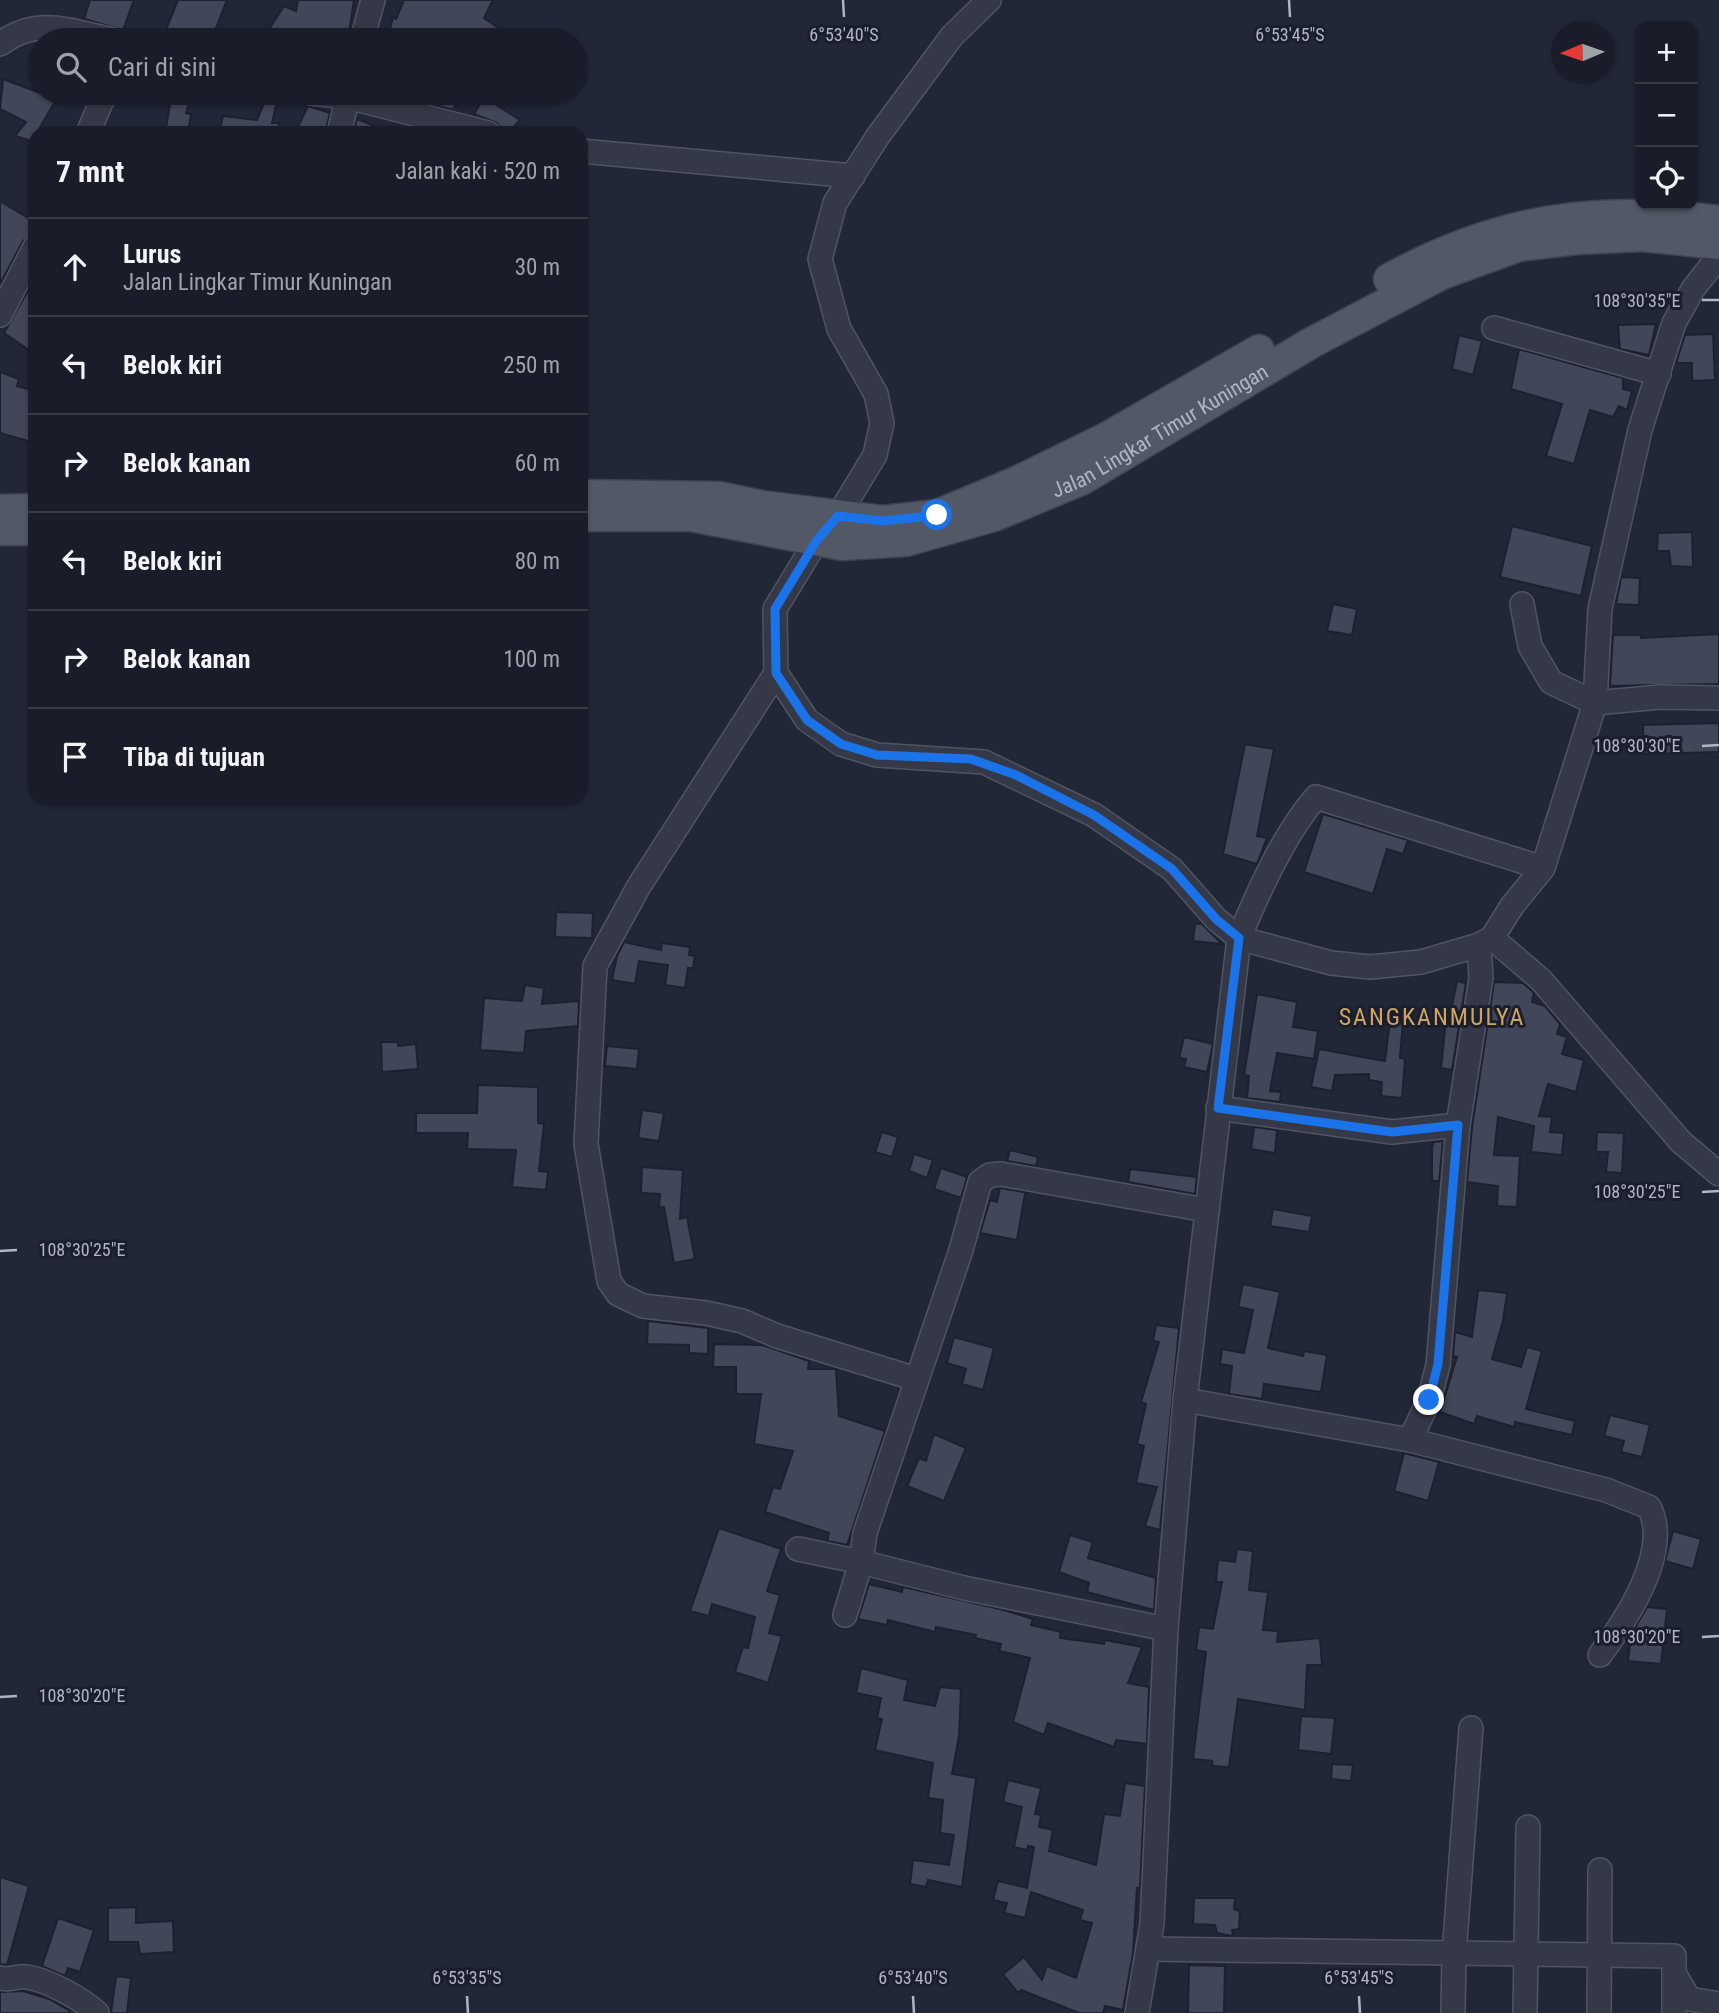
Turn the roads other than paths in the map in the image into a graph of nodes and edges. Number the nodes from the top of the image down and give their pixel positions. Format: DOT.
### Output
graph roads {
  1 [pos="373,0"];
  2 [pos="989,0"];
  3 [pos="32,28"];
  4 [pos="49,28"];
  5 [pos="365,28"];
  6 [pos="28,29"];
  7 [pos="0,44"];
  8 [pos="100,105"];
  9 [pos="346,105"];
  10 [pos="385,105"];
  11 [pos="91,126"];
  12 [pos="341,126"];
  13 [pos="462,126"];
  14 [pos="588,152"];
  15 [pos="853,176"];
  16 [pos="1719,221"];
  17 [pos="1719,244"];
  18 [pos="1719,256"];
  19 [pos="28,261"];
  20 [pos="0,316"];
  21 [pos="1494,328"];
  22 [pos="1659,374"];
  23 [pos="588,495"];
  24 [pos="28,509"];
  25 [pos="0,510"];
  26 [pos="588,516"];
  27 [pos="838,516"];
  28 [pos="0,530"];
  29 [pos="28,530"];
  30 [pos="817,540"];
  31 [pos="1522,604"];
  32 [pos="776,673"];
  33 [pos="1719,698"];
  34 [pos="1595,703"];
  35 [pos="1543,868"];
  36 [pos="1239,938"];
  37 [pos="1486,942"];
  38 [pos="1218,1108"];
  39 [pos="1458,1125"];
  40 [pos="1719,1174"];
  41 [pos="1206,1210"];
  42 [pos="916,1379"];
  43 [pos="1185,1400"];
  44 [pos="1410,1440"];
  45 [pos="797,1549"];
  46 [pos="861,1562"];
  47 [pos="845,1615"];
  48 [pos="1166,1629"];
  49 [pos="1600,1655"];
  50 [pos="1471,1728"];
  51 [pos="1528,1827"];
  52 [pos="1600,1871"];
  53 [pos="1148,1950"];
  54 [pos="1454,1954"];
  55 [pos="1525,1954"];
  56 [pos="1599,1955"];
  57 [pos="1674,1973"];
  58 [pos="0,1978"];
  59 [pos="1719,2004"];
  60 [pos="97,2013"];
  61 [pos="1137,2013"];
  62 [pos="1453,2013"];
  63 [pos="1525,2013"];
  64 [pos="1599,2013"];
  65 [pos="1674,2013"];
  1 -- 5 [label="street"];
  2 -- 15 [label="street"];
  3 -- 4 [label="street"];
  6 -- 7 [label="street"];
  8 -- 11 [label="street"];
  9 -- 12 [label="street"];
  10 -- 13 [label="street"];
  14 -- 15 [label="street"];
  15 -- 27 [label="street"];
  16 -- 27 [label="main road, Jalan Lingkar Timur Kuningan"];
  17 -- 30 [label="main road, Jalan Lingkar Timur Kuningan"];
  18 -- 22 [label="street"];
  19 -- 20 [label="street"];
  21 -- 22 [label="street"];
  22 -- 34 [label="street"];
  23 -- 27 [label="main road, Jalan Lingkar Timur Kuningan"];
  24 -- 25 [label="main road"];
  26 -- 30 [label="main road, Jalan Lingkar Timur Kuningan"];
  27 -- 30 [label="street"];
  28 -- 29 [label="main road"];
  30 -- 32 [label="street"];
  31 -- 34 [label="street"];
  32 -- 36 [label="street"];
  32 -- 42 [label="street"];
  33 -- 34 [label="street"];
  34 -- 35 [label="street"];
  35 -- 36 [label="street"];
  35 -- 37 [label="street"];
  36 -- 37 [label="street"];
  36 -- 38 [label="street"];
  37 -- 39 [label="street"];
  37 -- 40 [label="street"];
  38 -- 39 [label="street"];
  38 -- 41 [label="street"];
  39 -- 44 [label="street"];
  41 -- 42 [label="street"];
  41 -- 43 [label="street"];
  42 -- 46 [label="street"];
  43 -- 44 [label="street"];
  43 -- 48 [label="street"];
  44 -- 49 [label="street"];
  45 -- 46 [label="street"];
  46 -- 47 [label="street"];
  46 -- 48 [label="street"];
  48 -- 53 [label="street"];
  50 -- 54 [label="street"];
  51 -- 55 [label="street"];
  52 -- 56 [label="street"];
  53 -- 54 [label="street"];
  53 -- 61 [label="street"];
  54 -- 55 [label="street"];
  54 -- 62 [label="street"];
  55 -- 56 [label="street"];
  55 -- 63 [label="street"];
  56 -- 57 [label="street"];
  56 -- 64 [label="street"];
  57 -- 59 [label="street"];
  57 -- 65 [label="street"];
  58 -- 60 [label="street"];
}
